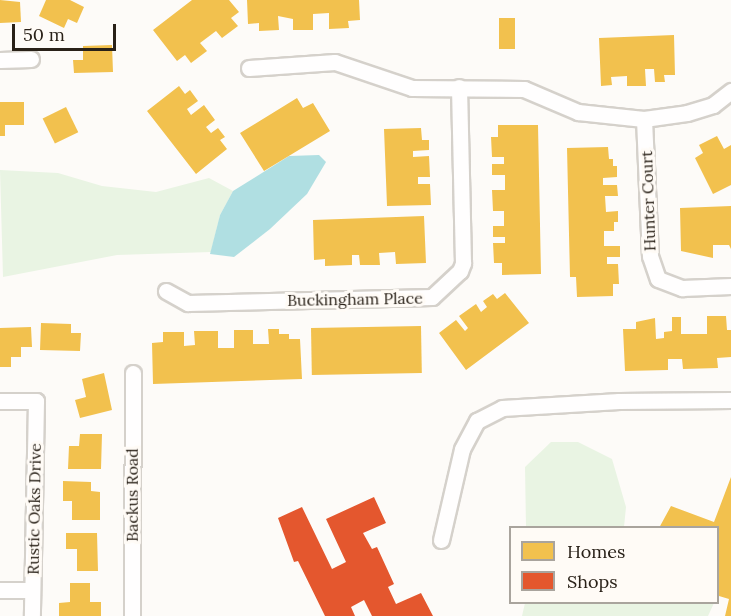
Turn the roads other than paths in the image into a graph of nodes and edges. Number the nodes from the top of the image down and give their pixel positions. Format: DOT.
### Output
graph roads {
  1 [pos="31,59"];
  2 [pos="0,60"];
  3 [pos="249,68"];
  4 [pos="459,87"];
  5 [pos="731,91"];
  6 [pos="644,119"];
  7 [pos="731,286"];
  8 [pos="166,291"];
  9 [pos="133,373"];
  10 [pos="731,400"];
  11 [pos="0,401"];
  12 [pos="441,540"];
  13 [pos="0,590"];
  14 [pos="32,590"];
  15 [pos="32,616"];
  16 [pos="132,616"];
  1 -- 2 [label="street"];
  3 -- 4 [label="street"];
  4 -- 6 [label="street"];
  4 -- 8 [label="street, Buckingham Place"];
  5 -- 6 [label="street"];
  6 -- 7 [label="street, Hunter Court"];
  9 -- 16 [label="street, Backus Road"];
  10 -- 12 [label="street"];
  11 -- 14 [label="street, Rustic Oaks Drive"];
  13 -- 14 [label="street"];
  14 -- 15 [label="street, Rustic Oaks Drive"];
}
